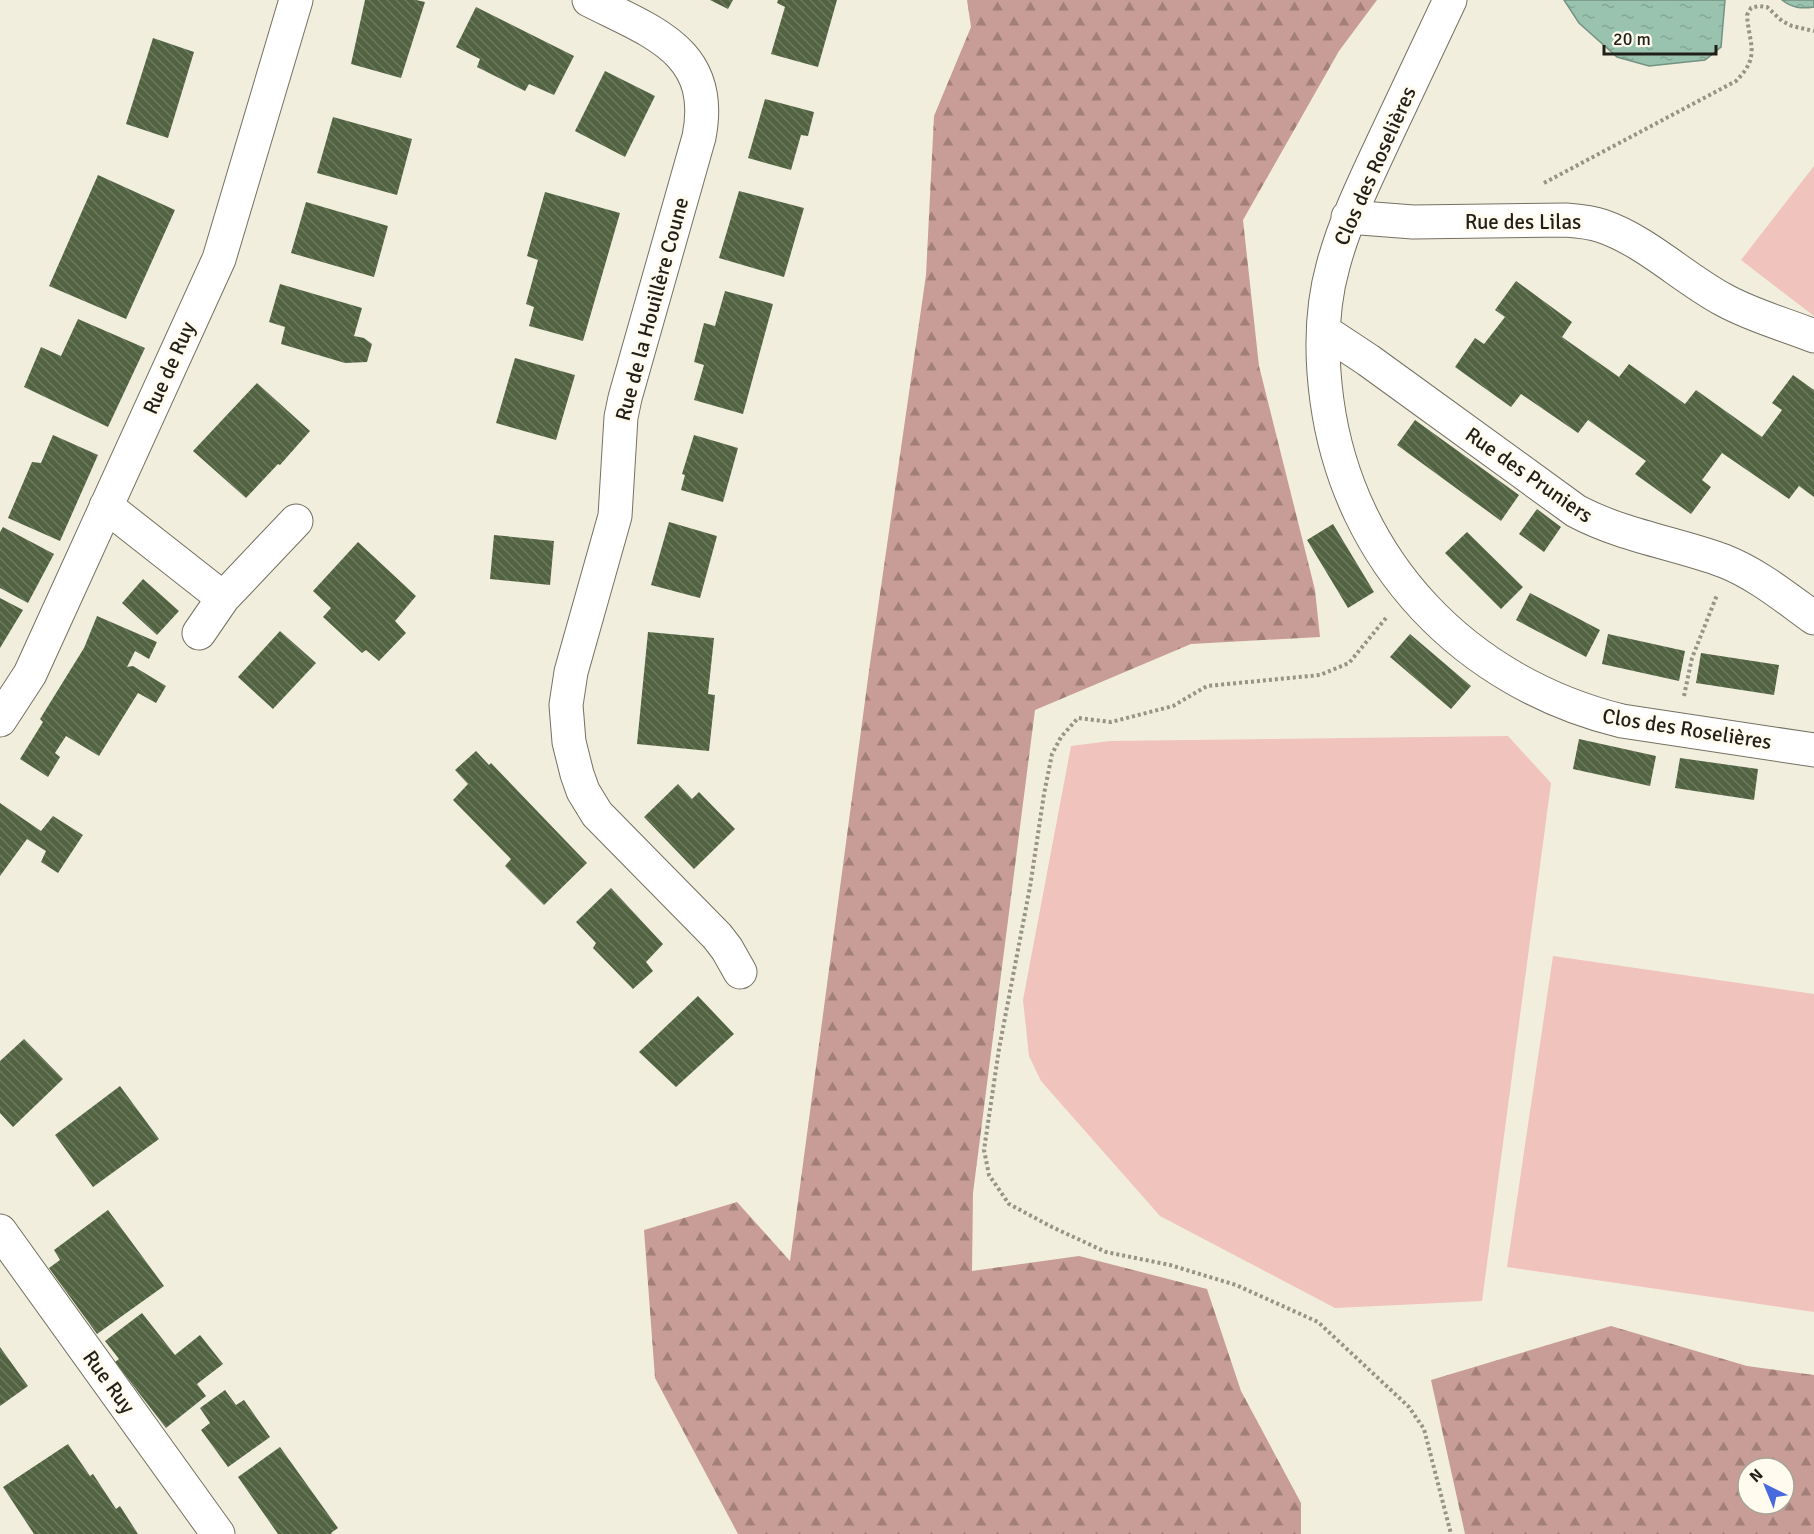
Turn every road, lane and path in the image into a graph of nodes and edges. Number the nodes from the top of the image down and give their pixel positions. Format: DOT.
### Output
graph roads {
  1 [pos="296,0"];
  2 [pos="589,0"];
  3 [pos="1450,0"];
  4 [pos="1814,31"];
  5 [pos="1542,184"];
  6 [pos="1348,217"];
  7 [pos="1324,331"];
  8 [pos="1814,336"];
  9 [pos="106,506"];
  10 [pos="296,521"];
  11 [pos="1408,589"];
  12 [pos="1718,592"];
  13 [pos="223,598"];
  14 [pos="1814,618"];
  15 [pos="198,633"];
  16 [pos="1692,658"];
  17 [pos="0,720"];
  18 [pos="1814,750"];
  19 [pos="740,972"];
  20 [pos="0,1231"];
  21 [pos="218,1534"];
  22 [pos="1451,1534"];
  1 -- 9 [label="street, Rue de Ruy"];
  2 -- 19 [label="street, Rue de la Houillère Coune"];
  3 -- 6 [label="street, Clos des Roselières"];
  4 -- 5 [label="path"];
  6 -- 7 [label="street, Clos des Roselières"];
  6 -- 8 [label="street, Rue des Lilas"];
  7 -- 11 [label="street, Clos des Roselières"];
  7 -- 14 [label="street, Rue des Pruniers"];
  9 -- 13 [label="street"];
  9 -- 17 [label="street, Rue de Ruy"];
  10 -- 13 [label="street"];
  11 -- 18 [label="street, Clos des Roselières"];
  11 -- 22 [label="path"];
  12 -- 16 [label="path"];
  13 -- 15 [label="street"];
  20 -- 21 [label="street, Rue Ruy"];
}
